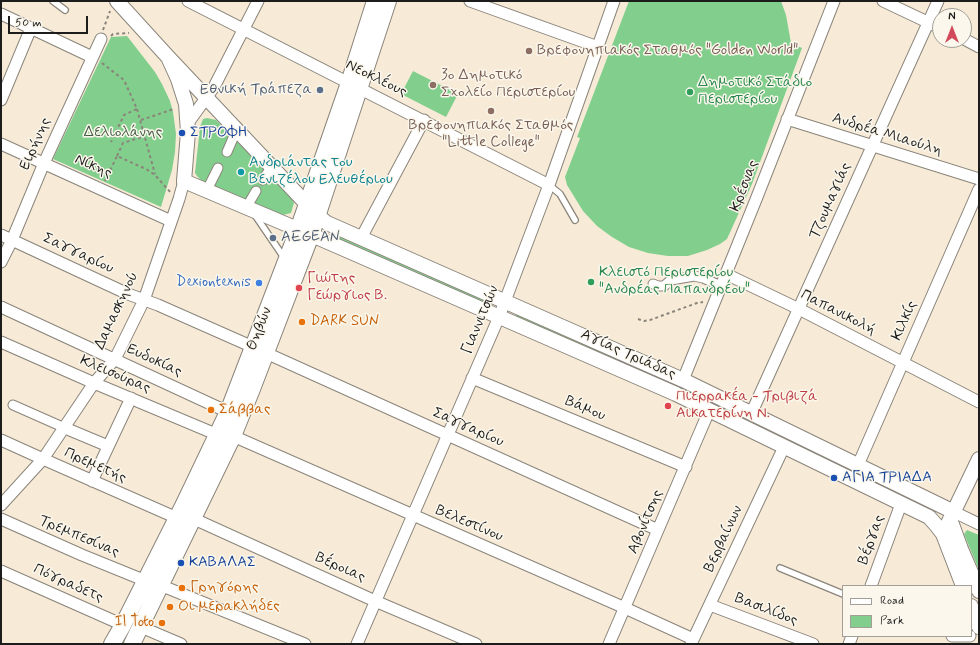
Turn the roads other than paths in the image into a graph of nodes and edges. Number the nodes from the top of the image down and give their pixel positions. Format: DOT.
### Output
graph roads {
  1 [pos="53,1"];
  2 [pos="188,1"];
  3 [pos="258,1"];
  4 [pos="375,1"];
  5 [pos="388,1"];
  6 [pos="470,1"];
  7 [pos="614,1"];
  8 [pos="834,1"];
  9 [pos="883,1"];
  10 [pos="938,1"];
  11 [pos="115,4"];
  12 [pos="65,10"];
  13 [pos="1,14"];
  14 [pos="928,22"];
  15 [pos="932,24"];
  16 [pos="31,28"];
  17 [pos="244,29"];
  18 [pos="101,39"];
  19 [pos="598,47"];
  20 [pos="92,57"];
  21 [pos="168,57"];
  22 [pos="5,82"];
  23 [pos="354,85"];
  24 [pos="207,98"];
  25 [pos="1,100"];
  26 [pos="787,119"];
  27 [pos="424,120"];
  28 [pos="188,123"];
  29 [pos="237,129"];
  30 [pos="1,144"];
  31 [pos="872,146"];
  32 [pos="227,152"];
  33 [pos="44,163"];
  34 [pos="272,166"];
  35 [pos="218,168"];
  36 [pos="979,179"];
  37 [pos="184,180"];
  38 [pos="263,180"];
  39 [pos="549,185"];
  40 [pos="979,189"];
  41 [pos="207,190"];
  42 [pos="256,191"];
  43 [pos="250,209"];
  44 [pos="318,214"];
  45 [pos="574,220"];
  46 [pos="172,221"];
  47 [pos="305,232"];
  48 [pos="1,236"];
  49 [pos="361,238"];
  50 [pos="12,240"];
  51 [pos="1,262"];
  52 [pos="287,262"];
  53 [pos="726,274"];
  54 [pos="653,284"];
  55 [pos="721,286"];
  56 [pos="144,300"];
  57 [pos="506,302"];
  58 [pos="1,308"];
  59 [pos="799,309"];
  60 [pos="499,317"];
  61 [pos="1,342"];
  62 [pos="260,350"];
  63 [pos="115,359"];
  64 [pos="903,363"];
  65 [pos="472,378"];
  66 [pos="683,380"];
  67 [pos="94,383"];
  68 [pos="131,398"];
  69 [pos="979,402"];
  70 [pos="13,405"];
  71 [pos="710,411"];
  72 [pos="228,412"];
  73 [pos="751,414"];
  74 [pos="65,428"];
  75 [pos="448,435"];
  76 [pos="225,436"];
  77 [pos="1,440"];
  78 [pos="108,446"];
  79 [pos="784,447"];
  80 [pos="43,460"];
  81 [pos="978,465"];
  82 [pos="858,466"];
  83 [pos="686,467"];
  84 [pos="92,481"];
  85 [pos="901,504"];
  86 [pos="1,505"];
  87 [pos="952,515"];
  88 [pos="413,516"];
  89 [pos="184,518"];
  90 [pos="1,519"];
  91 [pos="979,524"];
  92 [pos="658,530"];
  93 [pos="942,534"];
  94 [pos="780,568"];
  95 [pos="1,571"];
  96 [pos="153,583"];
  97 [pos="870,585"];
  98 [pos="963,585"];
  99 [pos="979,591"];
  100 [pos="842,594"];
  101 [pos="375,601"];
  102 [pos="710,605"];
  103 [pos="625,608"];
  104 [pos="972,609"];
  105 [pos="123,625"];
  106 [pos="141,627"];
  107 [pos="979,627"];
  108 [pos="692,642"];
  109 [pos="112,644"];
  110 [pos="132,644"];
  111 [pos="181,644"];
  112 [pos="304,644"];
  113 [pos="357,644"];
  114 [pos="476,644"];
  115 [pos="609,644"];
  116 [pos="813,644"];
  1 -- 12 [label="lane"];
  2 -- 17 [label="street, Νεοκλέους"];
  3 -- 17 [label="street"];
  4 -- 23 [label="main road, Θηβών"];
  5 -- 23 [label="main road, Θηβών"];
  6 -- 19 [label="street"];
  7 -- 19 [label="street, Γιαννιτσών"];
  8 -- 26 [label="street, Κρέσνας"];
  9 -- 14 [label="street"];
  10 -- 14 [label="street, Τζουμαγιάς"];
  11 -- 21 [label="street"];
  13 -- 16 [label="street"];
  14 -- 15 [label="street"];
  14 -- 31 [label="street, Τζουμαγιάς"];
  16 -- 20 [label="street"];
  16 -- 22 [label="street"];
  17 -- 23 [label="street, Νεοκλέους"];
  17 -- 24 [label="street"];
  18 -- 20 [label="street, Ειρήνης"];
  19 -- 39 [label="street, Γιαννιτσών"];
  20 -- 33 [label="street, Ειρήνης"];
  21 -- 24 [label="street"];
  21 -- 28 [label="street, Δαμασκηνού"];
  22 -- 25 [label="street"];
  23 -- 27 [label="street, Νεοκλέους"];
  23 -- 44 [label="main road, Θηβών"];
  24 -- 28 [label="street"];
  24 -- 29 [label="street"];
  26 -- 31 [label="street, Ανδρέα Μιαούλη"];
  26 -- 53 [label="street, Κρέσνας"];
  27 -- 39 [label="street, Νεοκλέους"];
  27 -- 49 [label="street"];
  28 -- 37 [label="street, Δαμασκηνού"];
  29 -- 32 [label="street"];
  29 -- 34 [label="street"];
  30 -- 33 [label="street, Νίκης"];
  31 -- 36 [label="street, Ανδρέα Μιαούλη"];
  31 -- 59 [label="street, Τζουμαγιάς"];
  33 -- 46 [label="street, Νίκης"];
  33 -- 50 [label="street, Ειρήνης"];
  34 -- 38 [label="street"];
  34 -- 44 [label="street"];
  35 -- 41 [label="street"];
  37 -- 41 [label="street, Αγίας Τριάδας"];
  37 -- 46 [label="street, Δαμασκηνού"];
  39 -- 45 [label="lane"];
  39 -- 57 [label="street, Γιαννιτσών"];
  40 -- 64 [label="street, Κιλκίς"];
  41 -- 43 [label="street, Αγίας Τριάδας"];
  42 -- 43 [label="street"];
  43 -- 47 [label="street, Αγίας Τριάδας"];
  43 -- 52 [label="lane"];
  44 -- 47 [label="main road, Θηβών"];
  44 -- 49 [label="street, Αγίας Τριάδας"];
  46 -- 56 [label="street, Δαμασκηνού"];
  47 -- 52 [label="main road, Θηβών"];
  47 -- 60 [label="street, Αγίας Τριάδας"];
  47 -- 62 [label="main road, Θηβών"];
  48 -- 50 [label="street, Σαγγαρίου"];
  49 -- 57 [label="street, Αγίας Τριάδας"];
  50 -- 51 [label="street, Ειρήνης"];
  50 -- 56 [label="street, Σαγγαρίου"];
  52 -- 62 [label="main road, Θηβών"];
  53 -- 55 [label="street, Κρέσνας"];
  53 -- 59 [label="street, Παπανικολή"];
  54 -- 55 [label="street"];
  55 -- 66 [label="street, Κρέσνας"];
  56 -- 62 [label="street, Σαγγαρίου"];
  56 -- 63 [label="street, Δαμασκηνού"];
  57 -- 60 [label="street, Γιαννιτσών"];
  57 -- 66 [label="street, Αγίας Τριάδας"];
  58 -- 63 [label="street, Ευδοκίας"];
  59 -- 64 [label="street, Παπανικολή"];
  59 -- 73 [label="street, Τζουμαγιάς"];
  60 -- 65 [label="street, Γιαννιτσών"];
  60 -- 71 [label="street, Αγίας Τριάδας"];
  61 -- 67 [label="street, Κλεισούρας"];
  62 -- 72 [label="main road, Θηβών"];
  62 -- 75 [label="street, Σαγγαρίου"];
  62 -- 76 [label="main road, Θηβών"];
  63 -- 67 [label="street, Δαμασκηνού"];
  63 -- 72 [label="street, Ευδοκίας"];
  64 -- 69 [label="street, Παπανικολή"];
  64 -- 82 [label="street, Κιλκίς"];
  65 -- 75 [label="street, Γιαννιτσών"];
  65 -- 83 [label="street, Βάμου"];
  66 -- 73 [label="street, Αγίας Τριάδας"];
  67 -- 68 [label="street, Κλεισούρας"];
  67 -- 74 [label="street, Δαμασκηνού"];
  68 -- 76 [label="street, Κλεισούρας"];
  68 -- 78 [label="street"];
  70 -- 74 [label="street"];
  71 -- 79 [label="street, Αγίας Τριάδας"];
  71 -- 83 [label="street, Αβονίτσης"];
  72 -- 76 [label="main road, Θηβών"];
  73 -- 82 [label="street, Αγίας Τριάδας"];
  74 -- 78 [label="street"];
  74 -- 80 [label="street, Δαμασκηνού"];
  75 -- 88 [label="street, Γιαννιτσών"];
  75 -- 92 [label="street, Σαγγαρίου"];
  76 -- 88 [label="street, Βελεστίνου"];
  76 -- 89 [label="main road, Θηβών"];
  77 -- 80 [label="street, Πρεμετής"];
  78 -- 84 [label="street"];
  79 -- 85 [label="street, Αγίας Τριάδας"];
  79 -- 102 [label="street, Βερβαίνων"];
  80 -- 84 [label="street, Πρεμετής"];
  80 -- 86 [label="street, Δαμασκηνού"];
  81 -- 87 [label="street"];
  82 -- 87 [label="street, Αγίας Τριάδας"];
  83 -- 92 [label="street, Αβονίτσης"];
  84 -- 89 [label="street, Πρεμετής"];
  85 -- 93 [label="street, Αγίας Τριάδας"];
  85 -- 97 [label="street, Βέργας"];
  87 -- 91 [label="street"];
  87 -- 93 [label="street"];
  87 -- 99 [label="street"];
  88 -- 101 [label="street, Γιαννιτσών"];
  88 -- 103 [label="street, Βελεστίνου"];
  89 -- 96 [label="main road, Θηβών"];
  89 -- 101 [label="street, Βέροιας"];
  90 -- 96 [label="street, Τρεμπεσίνας"];
  92 -- 103 [label="street, Αβονίτσης"];
  93 -- 98 [label="street, Αγίας Τριάδας"];
  94 -- 100 [label="lane"];
  95 -- 105 [label="street, Πόγραδετς"];
  96 -- 105 [label="main road, Θηβών"];
  96 -- 106 [label="main road, Θηβών"];
  96 -- 112 [label="street, Τρεμπεσίνας"];
  101 -- 113 [label="street, Γιαννιτσών"];
  101 -- 114 [label="street, Βέροιας"];
  102 -- 108 [label="street, Βερβαίνων"];
  102 -- 116 [label="street, Βασιλίδος"];
  103 -- 108 [label="street, Βελεστίνου"];
  103 -- 115 [label="street, Αβονίτσης"];
  104 -- 107 [label="street"];
  105 -- 109 [label="main road, Θηβών"];
  106 -- 110 [label="main road, Θηβών"];
  106 -- 111 [label="street"];
}
